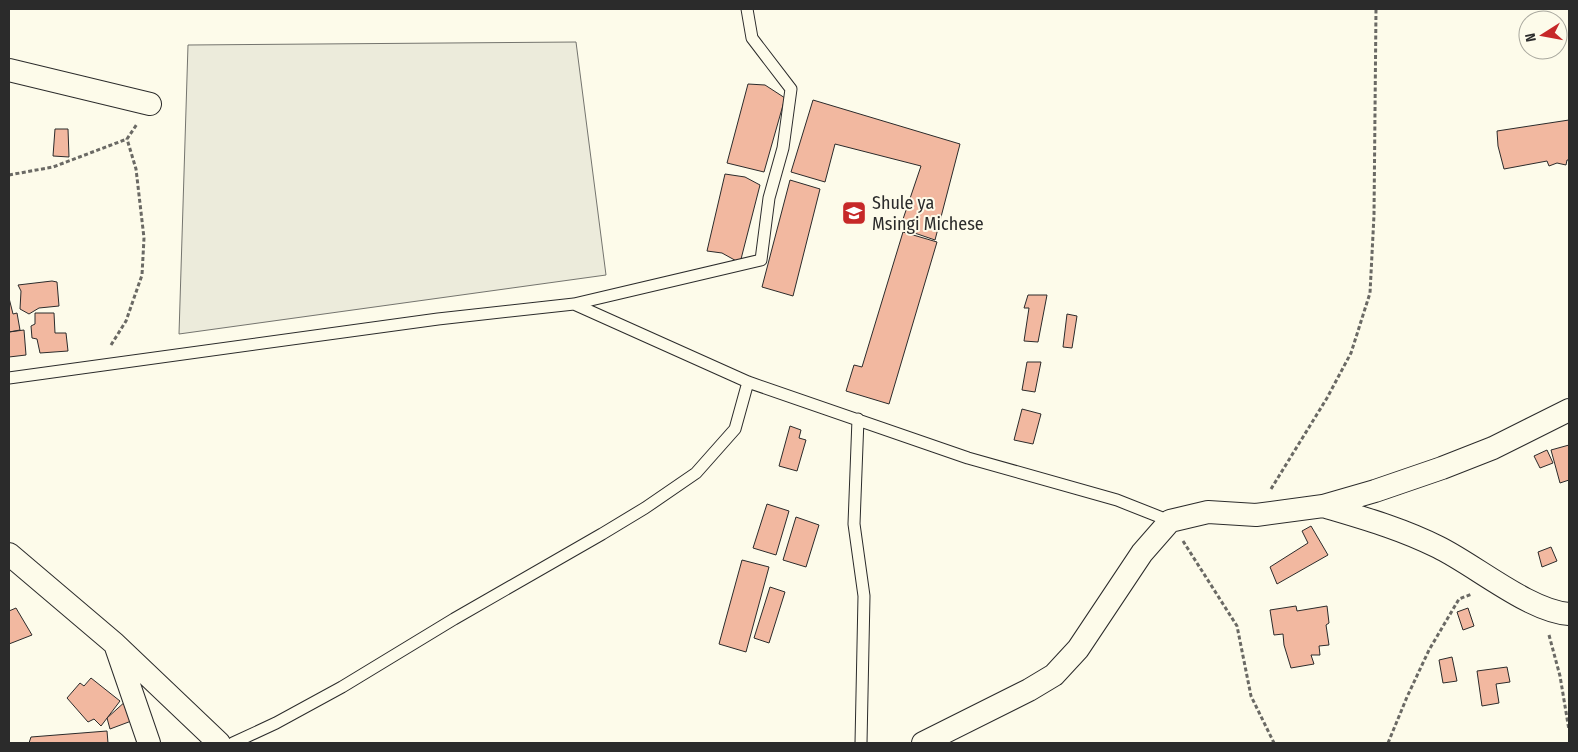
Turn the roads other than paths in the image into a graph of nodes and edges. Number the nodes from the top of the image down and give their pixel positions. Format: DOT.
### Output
graph roads {
  1 [pos="746,9"];
  2 [pos="9,70"];
  3 [pos="150,104"];
  4 [pos="574,304"];
  5 [pos="9,378"];
  6 [pos="748,382"];
  7 [pos="1569,410"];
  8 [pos="858,419"];
  9 [pos="1323,506"];
  10 [pos="1170,521"];
  11 [pos="9,554"];
  12 [pos="1569,614"];
  13 [pos="115,644"];
  14 [pos="149,743"];
  15 [pos="219,743"];
  16 [pos="233,743"];
  17 [pos="861,743"];
  18 [pos="923,743"];
  1 -- 4 [label="lane"];
  2 -- 3 [label="street"];
  4 -- 5 [label="lane"];
  4 -- 6 [label="lane"];
  6 -- 8 [label="lane"];
  6 -- 16 [label="lane"];
  7 -- 9 [label="street"];
  8 -- 10 [label="lane"];
  8 -- 17 [label="lane"];
  9 -- 10 [label="street"];
  9 -- 12 [label="street"];
  10 -- 18 [label="street"];
  11 -- 13 [label="street"];
  13 -- 14 [label="street"];
  13 -- 15 [label="street"];
}
